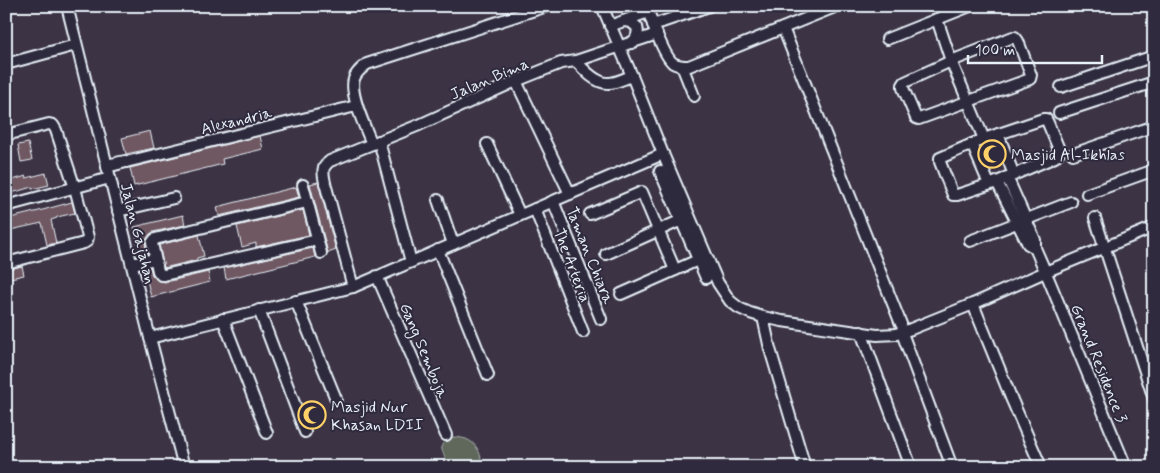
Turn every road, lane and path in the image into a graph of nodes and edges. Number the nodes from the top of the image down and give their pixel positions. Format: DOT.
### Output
graph roads {
  1 [pos="67,6"];
  2 [pos="548,6"];
  3 [pos="602,6"];
  4 [pos="709,6"];
  5 [pos="837,6"];
  6 [pos="970,6"];
  7 [pos="648,9"];
  8 [pos="937,19"];
  9 [pos="623,21"];
  10 [pos="610,26"];
  11 [pos="783,28"];
  12 [pos="655,30"];
  13 [pos="887,39"];
  14 [pos="630,44"];
  15 [pos="76,45"];
  16 [pos="619,47"];
  17 [pos="1154,56"];
  18 [pos="576,61"];
  19 [pos="951,61"];
  20 [pos="6,64"];
  21 [pos="682,66"];
  22 [pos="632,76"];
  23 [pos="516,81"];
  24 [pos="1154,82"];
  25 [pos="1061,87"];
  26 [pos="694,96"];
  27 [pos="968,102"];
  28 [pos="352,107"];
  29 [pos="1059,113"];
  30 [pos="1154,126"];
  31 [pos="998,134"];
  32 [pos="6,135"];
  33 [pos="984,139"];
  34 [pos="376,142"];
  35 [pos="487,144"];
  36 [pos="972,144"];
  37 [pos="663,154"];
  38 [pos="1073,154"];
  39 [pos="107,166"];
  40 [pos="1154,170"];
  41 [pos="660,171"];
  42 [pos="110,178"];
  43 [pos="1002,180"];
  44 [pos="303,185"];
  45 [pos="75,188"];
  46 [pos="570,194"];
  47 [pos="1087,194"];
  48 [pos="174,198"];
  49 [pos="438,200"];
  50 [pos="553,201"];
  51 [pos="308,202"];
  52 [pos="1071,202"];
  53 [pos="6,206"];
  54 [pos="535,209"];
  55 [pos="118,211"];
  56 [pos="590,214"];
  57 [pos="520,215"];
  58 [pos="1095,218"];
  59 [pos="685,219"];
  60 [pos="1021,221"];
  61 [pos="1154,227"];
  62 [pos="658,231"];
  63 [pos="317,240"];
  64 [pos="970,241"];
  65 [pos="453,244"];
  66 [pos="1104,248"];
  67 [pos="438,250"];
  68 [pos="321,253"];
  69 [pos="606,254"];
  70 [pos="155,259"];
  71 [pos="698,260"];
  72 [pos="411,262"];
  73 [pos="6,263"];
  74 [pos="132,264"];
  75 [pos="675,270"];
  76 [pos="1045,272"];
  77 [pos="377,276"];
  78 [pos="706,278"];
  79 [pos="352,287"];
  80 [pos="621,294"];
  81 [pos="296,301"];
  82 [pos="973,304"];
  83 [pos="259,310"];
  84 [pos="763,317"];
  85 [pos="223,319"];
  86 [pos="600,319"];
  87 [pos="902,328"];
  88 [pos="583,332"];
  89 [pos="860,332"];
  90 [pos="150,338"];
  91 [pos="488,375"];
  92 [pos="336,399"];
  93 [pos="1154,399"];
  94 [pos="305,432"];
  95 [pos="267,434"];
  96 [pos="446,435"];
  97 [pos="184,467"];
  98 [pos="805,467"];
  99 [pos="911,467"];
  100 [pos="952,467"];
  101 [pos="1041,467"];
  102 [pos="1126,467"];
  1 -- 15 [label="street, Jalan Gajahan"];
  2 -- 34 [label="street"];
  3 -- 10 [label="street"];
  4 -- 12 [label="street"];
  5 -- 11 [label="street"];
  6 -- 8 [label="street"];
  7 -- 9 [label="street"];
  7 -- 12 [label="street"];
  8 -- 13 [label="street"];
  8 -- 19 [label="street"];
  9 -- 10 [label="street"];
  9 -- 14 [label="street"];
  10 -- 16 [label="street"];
  11 -- 21 [label="street"];
  11 -- 87 [label="street"];
  12 -- 14 [label="street"];
  12 -- 21 [label="street"];
  14 -- 16 [label="street"];
  15 -- 20 [label="street"];
  15 -- 39 [label="street, Jalan Gajahan"];
  16 -- 18 [label="street, Jalan Bima"];
  16 -- 22 [label="street"];
  17 -- 25 [label="street"];
  18 -- 22 [label="street"];
  18 -- 23 [label="street, Jalan Bima"];
  19 -- 27 [label="street"];
  19 -- 27 [label="street"];
  19 -- 27 [label="street"];
  21 -- 26 [label="street"];
  22 -- 37 [label="street"];
  23 -- 34 [label="street, Jalan Bima"];
  23 -- 46 [label="street"];
  24 -- 29 [label="street"];
  27 -- 33 [label="street"];
  28 -- 39 [label="street, Alexandria"];
  30 -- 38 [label="street"];
  31 -- 33 [label="street"];
  31 -- 43 [label="street"];
  31 -- 43 [label="street"];
  32 -- 45 [label="street"];
  33 -- 36 [label="street"];
  34 -- 72 [label="street"];
  34 -- 79 [label="street, Jalan Bima"];
  35 -- 57 [label="street"];
  36 -- 43 [label="street"];
  36 -- 43 [label="street"];
  37 -- 46 [label="street"];
  37 -- 59 [label="street"];
  39 -- 42 [label="street, Jalan Gajahan"];
  40 -- 47 [label="street"];
  41 -- 59 [label="street"];
  42 -- 45 [label="street"];
  42 -- 55 [label="street, Jalan Gajahan"];
  43 -- 60 [label="street, Grand Residence 3"];
  44 -- 51 [label="street"];
  45 -- 53 [label="street"];
  45 -- 73 [label="street"];
  46 -- 50 [label="street"];
  48 -- 55 [label="street"];
  49 -- 65 [label="street"];
  50 -- 54 [label="street"];
  50 -- 86 [label="street, Taman Chiara"];
  51 -- 63 [label="street"];
  51 -- 70 [label="street"];
  52 -- 60 [label="street"];
  54 -- 57 [label="street"];
  54 -- 88 [label="street, The Arteria"];
  55 -- 74 [label="street, Jalan Gajahan"];
  56 -- 62 [label="street"];
  57 -- 65 [label="street"];
  58 -- 66 [label="street"];
  59 -- 62 [label="street"];
  59 -- 71 [label="street"];
  59 -- 84 [label="street"];
  60 -- 64 [label="street"];
  60 -- 76 [label="street, Grand Residence 3"];
  61 -- 66 [label="street"];
  62 -- 69 [label="street"];
  62 -- 75 [label="street"];
  63 -- 68 [label="street"];
  63 -- 70 [label="street"];
  65 -- 67 [label="street"];
  66 -- 76 [label="street"];
  66 -- 93 [label="street"];
  67 -- 72 [label="street"];
  67 -- 91 [label="street"];
  70 -- 74 [label="street"];
  71 -- 75 [label="street"];
  71 -- 78 [label="street"];
  72 -- 77 [label="street"];
  74 -- 90 [label="street, Jalan Gajahan"];
  75 -- 80 [label="street"];
  76 -- 82 [label="street"];
  76 -- 102 [label="street, Grand Residence 3"];
  77 -- 79 [label="street"];
  77 -- 96 [label="street, Gang Semboja"];
  79 -- 81 [label="street"];
  81 -- 83 [label="street"];
  81 -- 92 [label="street"];
  82 -- 87 [label="street"];
  82 -- 101 [label="street"];
  83 -- 85 [label="street"];
  83 -- 94 [label="street"];
  84 -- 89 [label="street"];
  84 -- 98 [label="street"];
  85 -- 90 [label="street"];
  85 -- 95 [label="street"];
  87 -- 89 [label="street"];
  87 -- 100 [label="street"];
  89 -- 99 [label="street"];
  90 -- 97 [label="street, Jalan Gajahan"];
}
